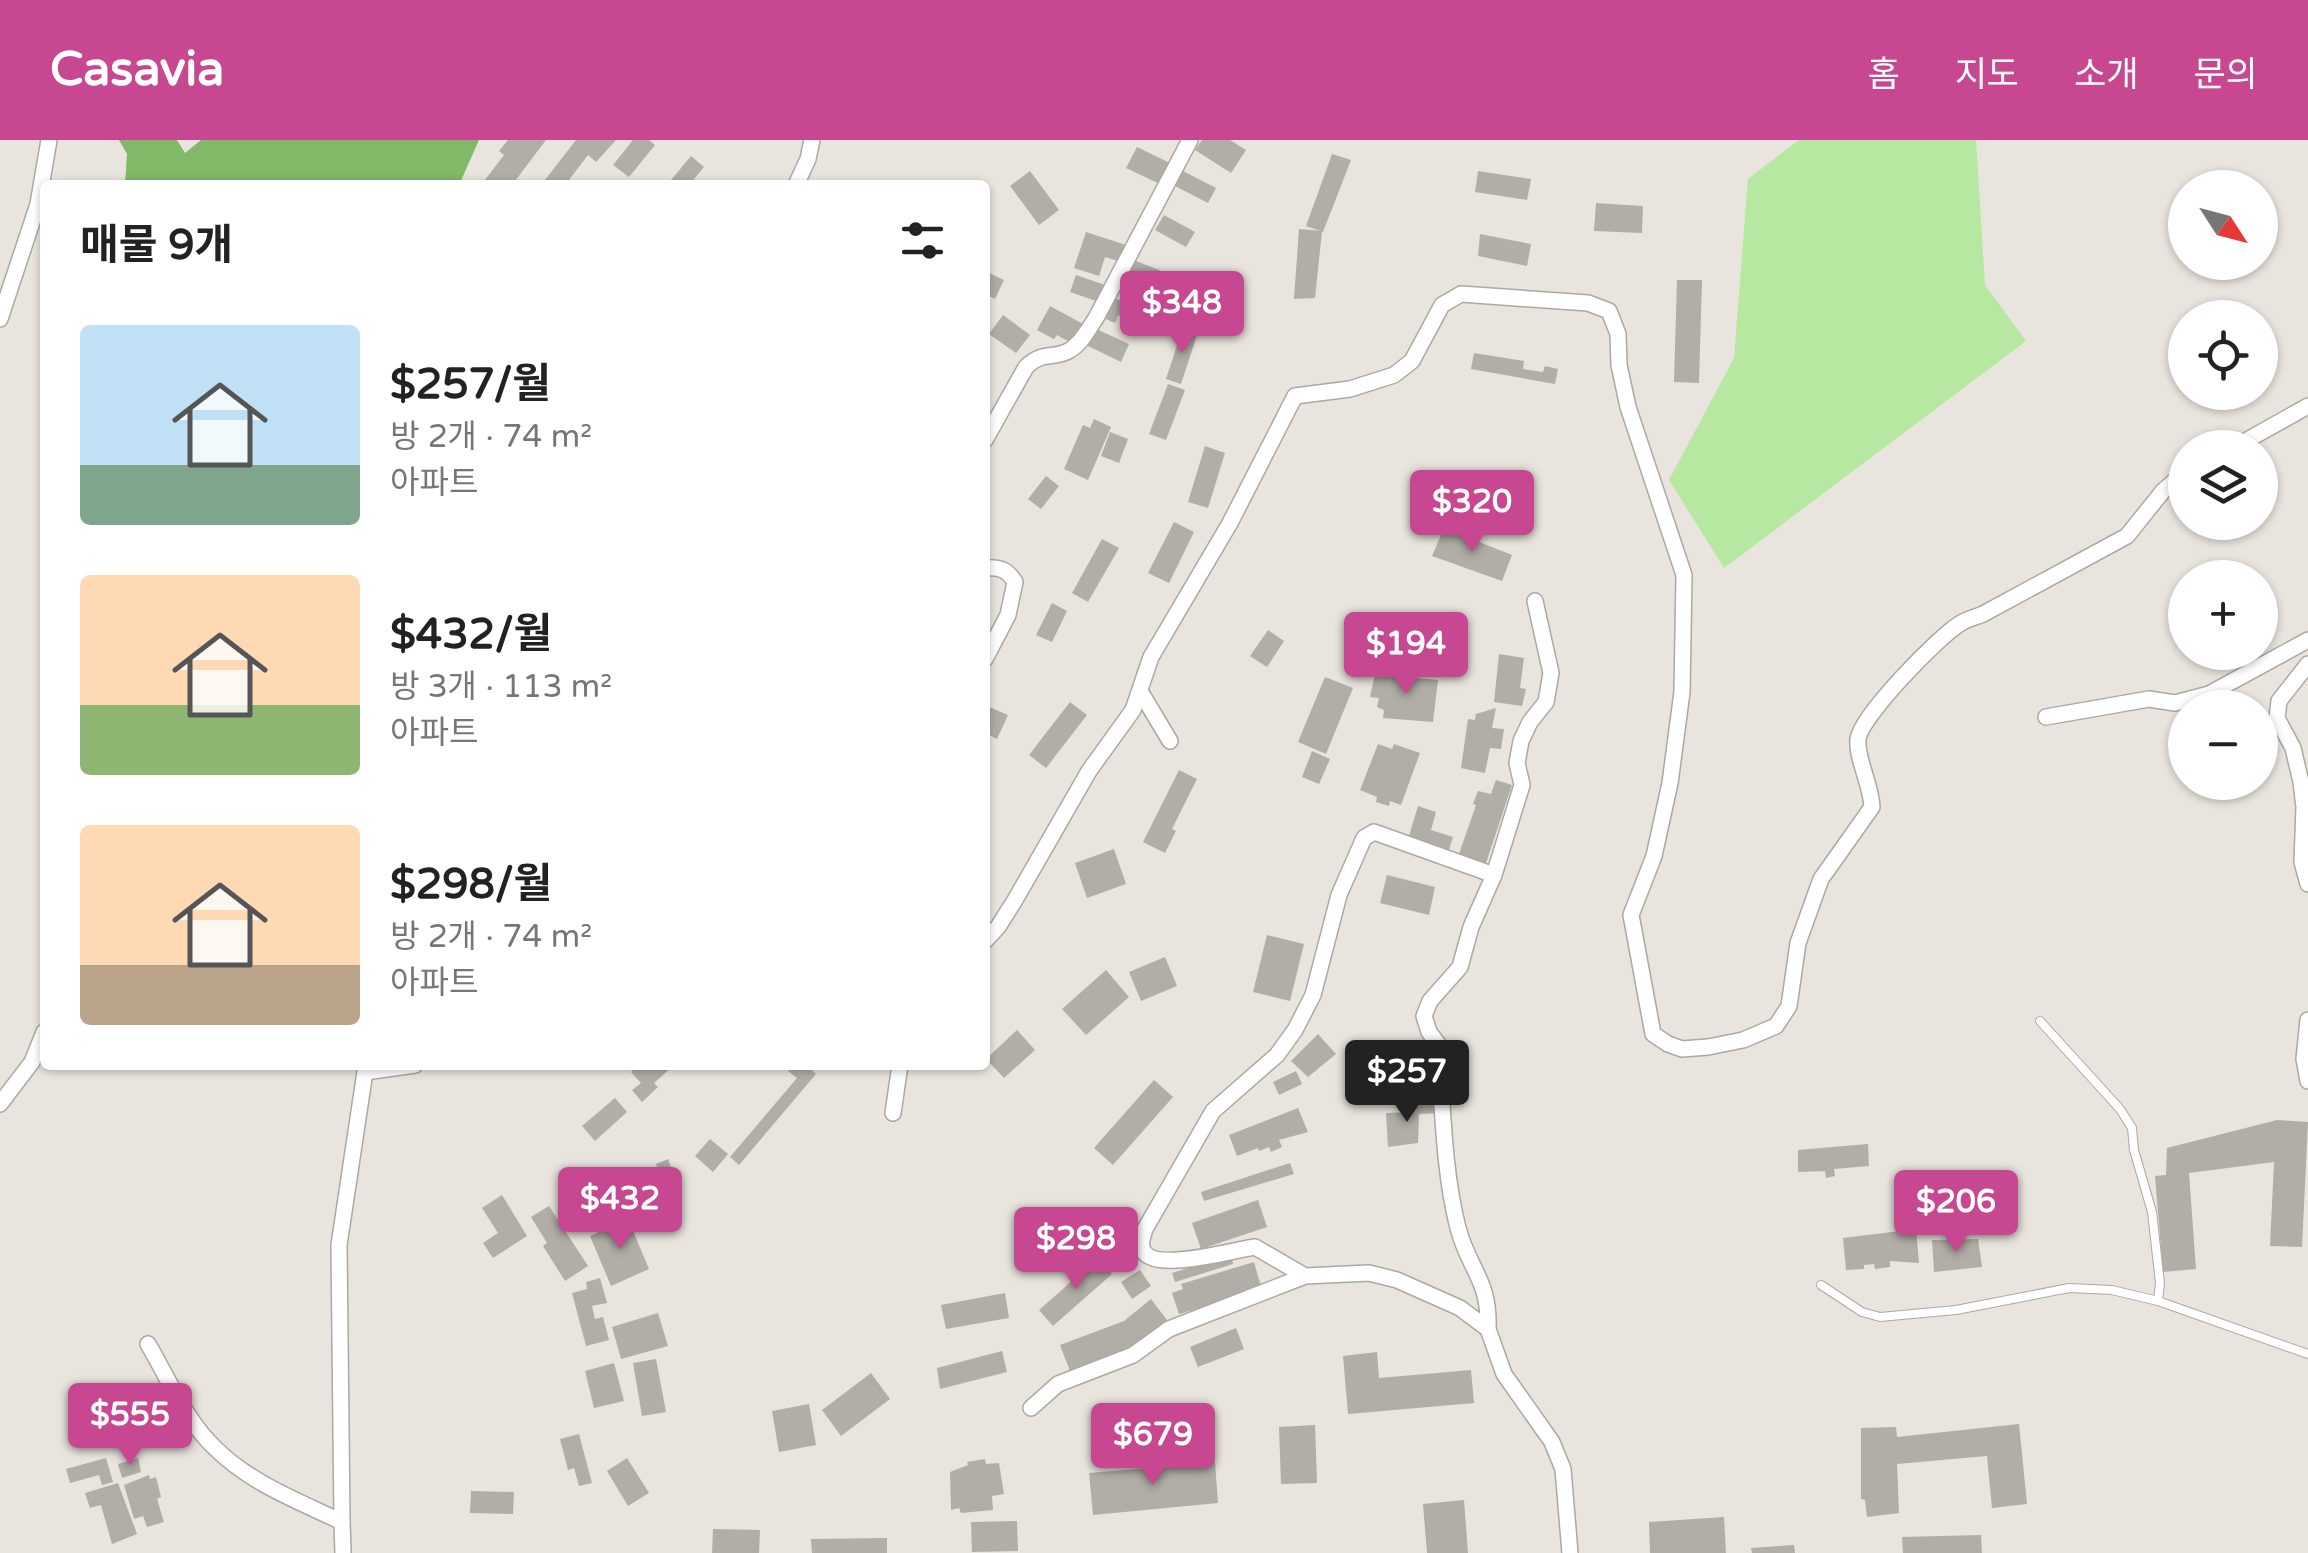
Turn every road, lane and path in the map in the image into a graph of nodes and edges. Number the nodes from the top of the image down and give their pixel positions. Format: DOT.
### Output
graph roads {
  1 [pos="49,140"];
  2 [pos="812,140"];
  3 [pos="1190,140"];
  4 [pos="42,180"];
  5 [pos="798,180"];
  6 [pos="40,192"];
  7 [pos="0,319"];
  8 [pos="2308,406"];
  9 [pos="2265,430"];
  10 [pos="990,431"];
  11 [pos="2168,487"];
  12 [pos="990,568"];
  13 [pos="1535,601"];
  14 [pos="2308,640"];
  15 [pos="990,650"];
  16 [pos="2308,664"];
  17 [pos="1140,691"];
  18 [pos="2046,717"];
  19 [pos="1170,741"];
  20 [pos="2305,861"];
  21 [pos="1494,876"];
  22 [pos="2308,884"];
  23 [pos="990,935"];
  24 [pos="2040,1020"];
  25 [pos="2308,1020"];
  26 [pos="40,1042"];
  27 [pos="366,1070"];
  28 [pos="899,1070"];
  29 [pos="2308,1081"];
  30 [pos="0,1104"];
  31 [pos="893,1114"];
  32 [pos="1305,1276"];
  33 [pos="1821,1286"];
  34 [pos="2158,1301"];
  35 [pos="1488,1329"];
  36 [pos="148,1344"];
  37 [pos="2308,1354"];
  38 [pos="1030,1408"];
  39 [pos="342,1522"];
  40 [pos="343,1553"];
  41 [pos="1570,1553"];
  1 -- 4 [label="street"];
  2 -- 5 [label="street"];
  3 -- 10 [label="street"];
  6 -- 7 [label="street"];
  8 -- 9 [label="street"];
  11 -- 17 [label="street"];
  12 -- 15 [label="street"];
  13 -- 21 [label="street"];
  14 -- 18 [label="street"];
  16 -- 20 [label="street"];
  17 -- 19 [label="street"];
  17 -- 23 [label="street"];
  20 -- 22 [label="street"];
  21 -- 32 [label="street"];
  21 -- 35 [label="street"];
  24 -- 34 [label="lane"];
  25 -- 29 [label="street"];
  26 -- 30 [label="street"];
  27 -- 39 [label="street"];
  28 -- 31 [label="street"];
  32 -- 35 [label="street"];
  32 -- 38 [label="street"];
  33 -- 34 [label="lane"];
  34 -- 37 [label="lane"];
  35 -- 41 [label="street"];
  36 -- 39 [label="street"];
  39 -- 40 [label="street"];
}
